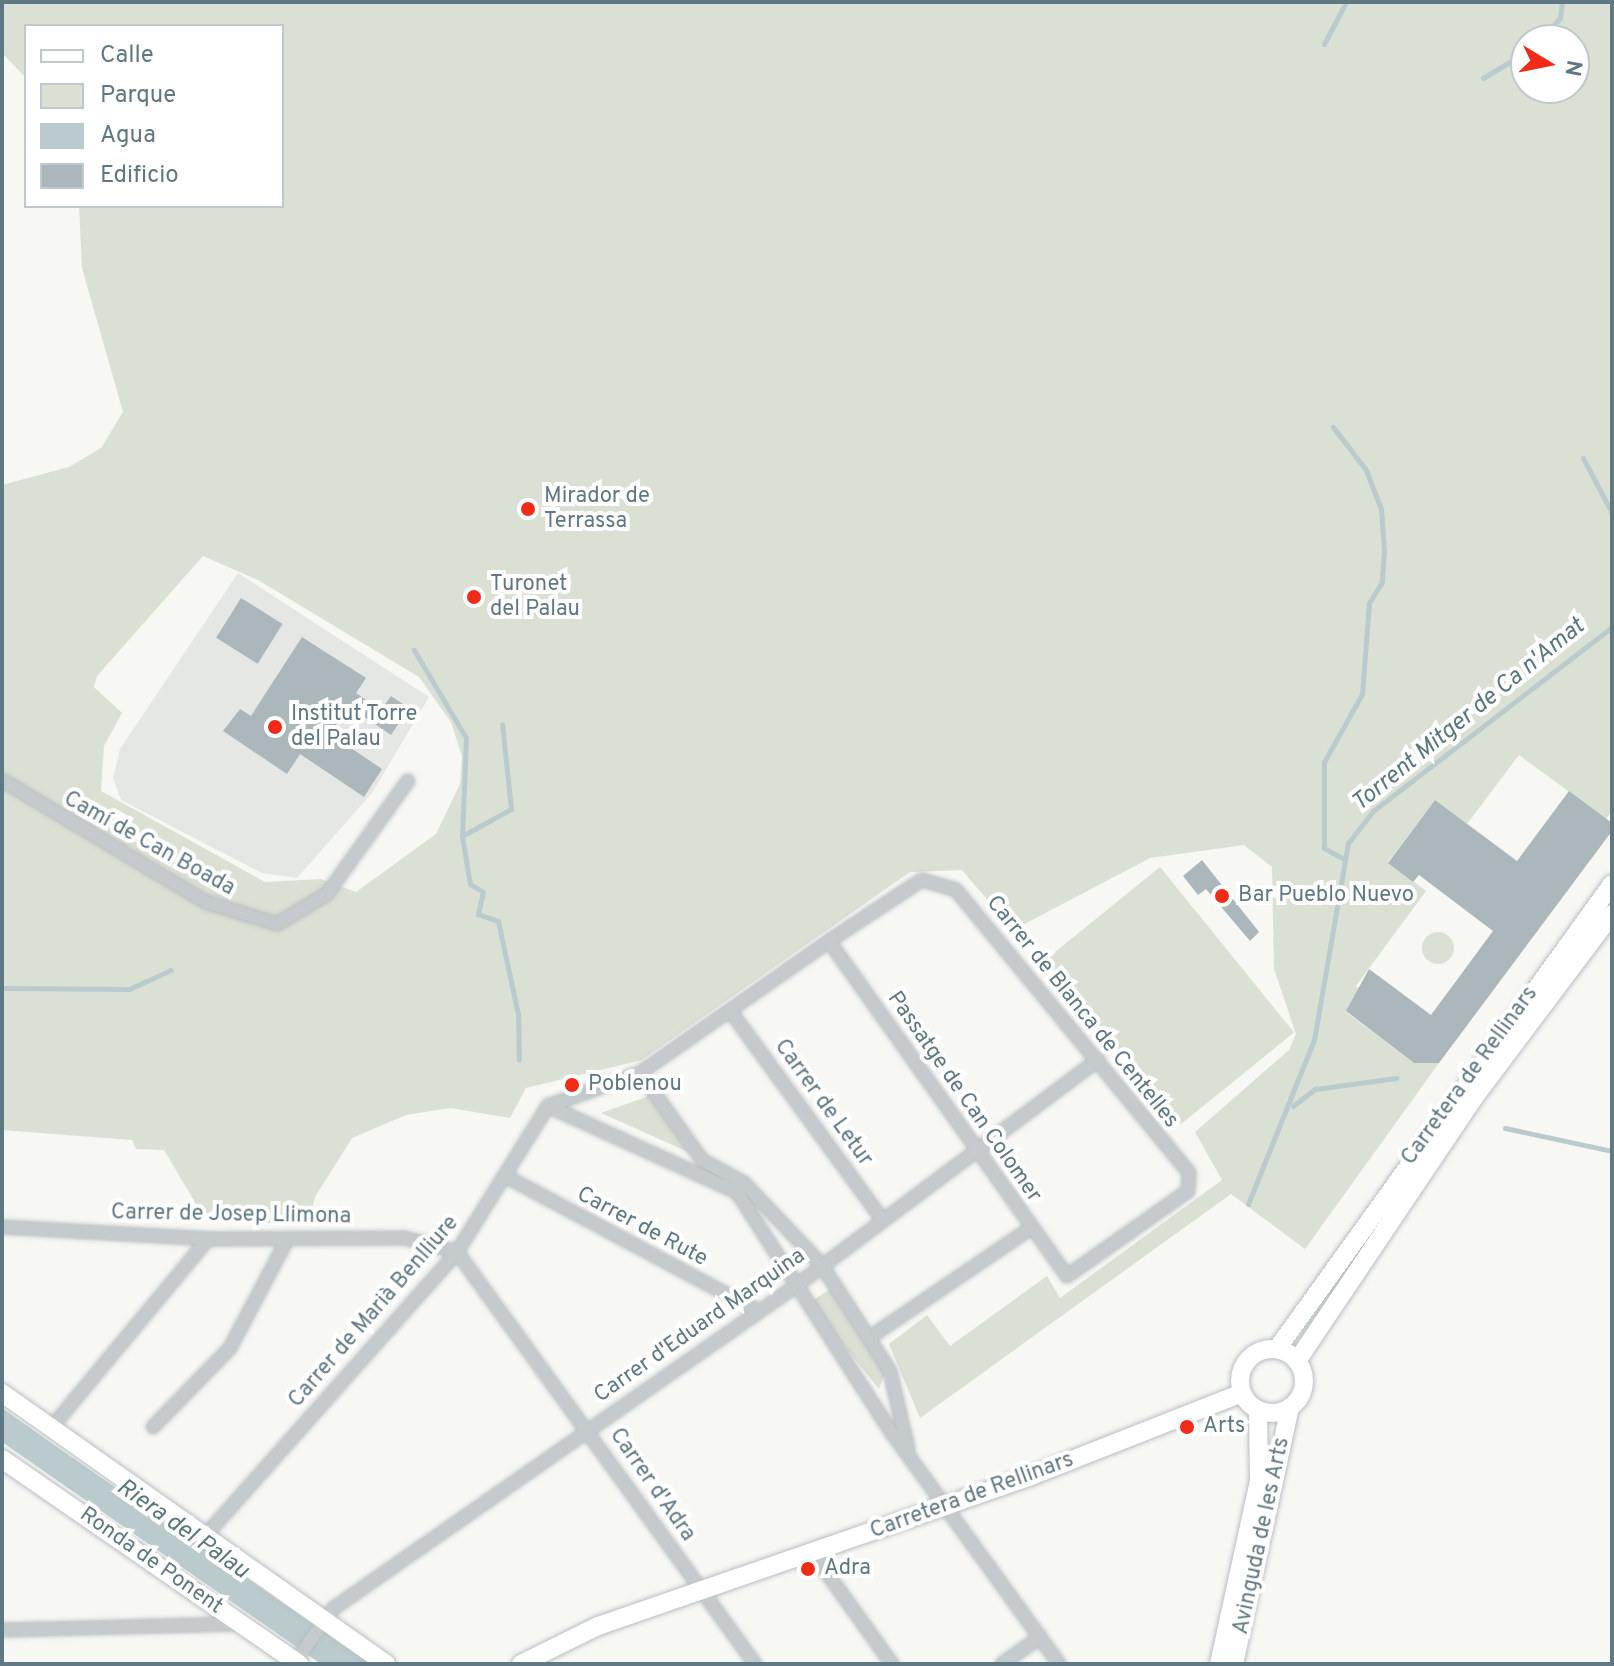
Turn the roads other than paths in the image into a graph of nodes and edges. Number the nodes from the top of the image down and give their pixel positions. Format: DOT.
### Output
graph roads {
  1 [pos="2,780"];
  2 [pos="408,781"];
  3 [pos="1612,884"];
  4 [pos="1612,914"];
  5 [pos="829,941"];
  6 [pos="731,1012"];
  7 [pos="1098,1060"];
  8 [pos="640,1073"];
  9 [pos="548,1106"];
  10 [pos="980,1151"];
  11 [pos="509,1178"];
  12 [pos="882,1219"];
  13 [pos="2,1227"];
  14 [pos="1031,1228"];
  15 [pos="288,1238"];
  16 [pos="208,1239"];
  17 [pos="457,1252"];
  18 [pos="821,1264"];
  19 [pos="1067,1276"];
  20 [pos="793,1288"];
  21 [pos="756,1310"];
  22 [pos="869,1338"];
  23 [pos="1277,1349"];
  24 [pos="1297,1361"];
  25 [pos="894,1384"];
  26 [pos="2,1393"];
  27 [pos="866,1393"];
  28 [pos="1242,1393"];
  29 [pos="1290,1407"];
  30 [pos="1258,1410"];
  31 [pos="52,1427"];
  32 [pos="153,1427"];
  33 [pos="589,1429"];
  34 [pos="908,1449"];
  35 [pos="2,1459"];
  36 [pos="950,1505"];
  37 [pos="206,1535"];
  38 [pos="812,1552"];
  39 [pos="699,1589"];
  40 [pos="323,1620"];
  41 [pos="242,1624"];
  42 [pos="2,1630"];
  43 [pos="1040,1637"];
  44 [pos="296,1663"];
  45 [pos="386,1664"];
  46 [pos="521,1664"];
  47 [pos="755,1664"];
  48 [pos="892,1664"];
  49 [pos="1002,1664"];
  50 [pos="1059,1664"];
  51 [pos="1219,1664"];
  52 [pos="1234,1664"];
  1 -- 2 [label="street, Camí de Can Boada"];
  3 -- 23 [label="street, Carretera de Rellinars"];
  4 -- 24 [label="street, Carretera de Rellinars"];
  5 -- 6 [label="street"];
  5 -- 7 [label="street, Carrer de Blanca de Centelles"];
  5 -- 10 [label="street, Passatge de Can Colomer"];
  6 -- 8 [label="street"];
  6 -- 12 [label="street, Carrer de Letur"];
  7 -- 10 [label="street, Carrer d'Eduard Marquina"];
  7 -- 19 [label="street, Carrer de Blanca de Centelles"];
  8 -- 9 [label="street"];
  8 -- 18 [label="street"];
  9 -- 11 [label="street, Carrer de Marià Benlliure"];
  9 -- 20 [label="street"];
  10 -- 12 [label="street, Carrer d'Eduard Marquina"];
  10 -- 14 [label="street, Passatge de Can Colomer"];
  11 -- 17 [label="street, Carrer de Marià Benlliure"];
  11 -- 21 [label="street, Carrer de Rute"];
  12 -- 18 [label="street, Carrer d'Eduard Marquina"];
  13 -- 16 [label="street, Carrer de Josep Llimona"];
  14 -- 19 [label="street, Passatge de Can Colomer"];
  14 -- 22 [label="street"];
  15 -- 16 [label="street, Carrer de Josep Llimona"];
  15 -- 17 [label="street, Carrer de Josep Llimona"];
  15 -- 32 [label="street"];
  16 -- 31 [label="street"];
  17 -- 33 [label="street, Carrer d'Adra"];
  17 -- 37 [label="street, Carrer de Marià Benlliure"];
  18 -- 20 [label="street, Carrer d'Eduard Marquina"];
  18 -- 22 [label="street"];
  20 -- 21 [label="street, Carrer d'Eduard Marquina"];
  20 -- 27 [label="street"];
  21 -- 33 [label="street, Carrer d'Eduard Marquina"];
  22 -- 25 [label="street"];
  23 -- 24 [label="street"];
  23 -- 28 [label="street"];
  24 -- 29 [label="street"];
  25 -- 27 [label="street"];
  25 -- 34 [label="street"];
  26 -- 31 [label="street"];
  27 -- 34 [label="street"];
  28 -- 30 [label="street"];
  28 -- 36 [label="street, Carretera de Rellinars"];
  29 -- 30 [label="street"];
  29 -- 52 [label="street, Avinguda de les Arts"];
  30 -- 51 [label="street, Avinguda de les Arts"];
  31 -- 37 [label="street"];
  33 -- 39 [label="street, Carrer d'Adra"];
  33 -- 40 [label="street, Carrer d'Eduard Marquina"];
  34 -- 36 [label="street"];
  35 -- 41 [label="street, Ronda de Ponent"];
  36 -- 38 [label="street, Carretera de Rellinars"];
  36 -- 43 [label="street"];
  37 -- 40 [label="street"];
  38 -- 39 [label="street, Carretera de Rellinars"];
  38 -- 48 [label="street"];
  39 -- 46 [label="street, Carretera de Rellinars"];
  39 -- 47 [label="street, Carrer d'Adra"];
  40 -- 44 [label="street, Carrer d'Eduard Marquina"];
  40 -- 45 [label="street"];
  41 -- 42 [label="street"];
  41 -- 44 [label="street, Ronda de Ponent"];
  43 -- 49 [label="street"];
  43 -- 50 [label="street"];
}
